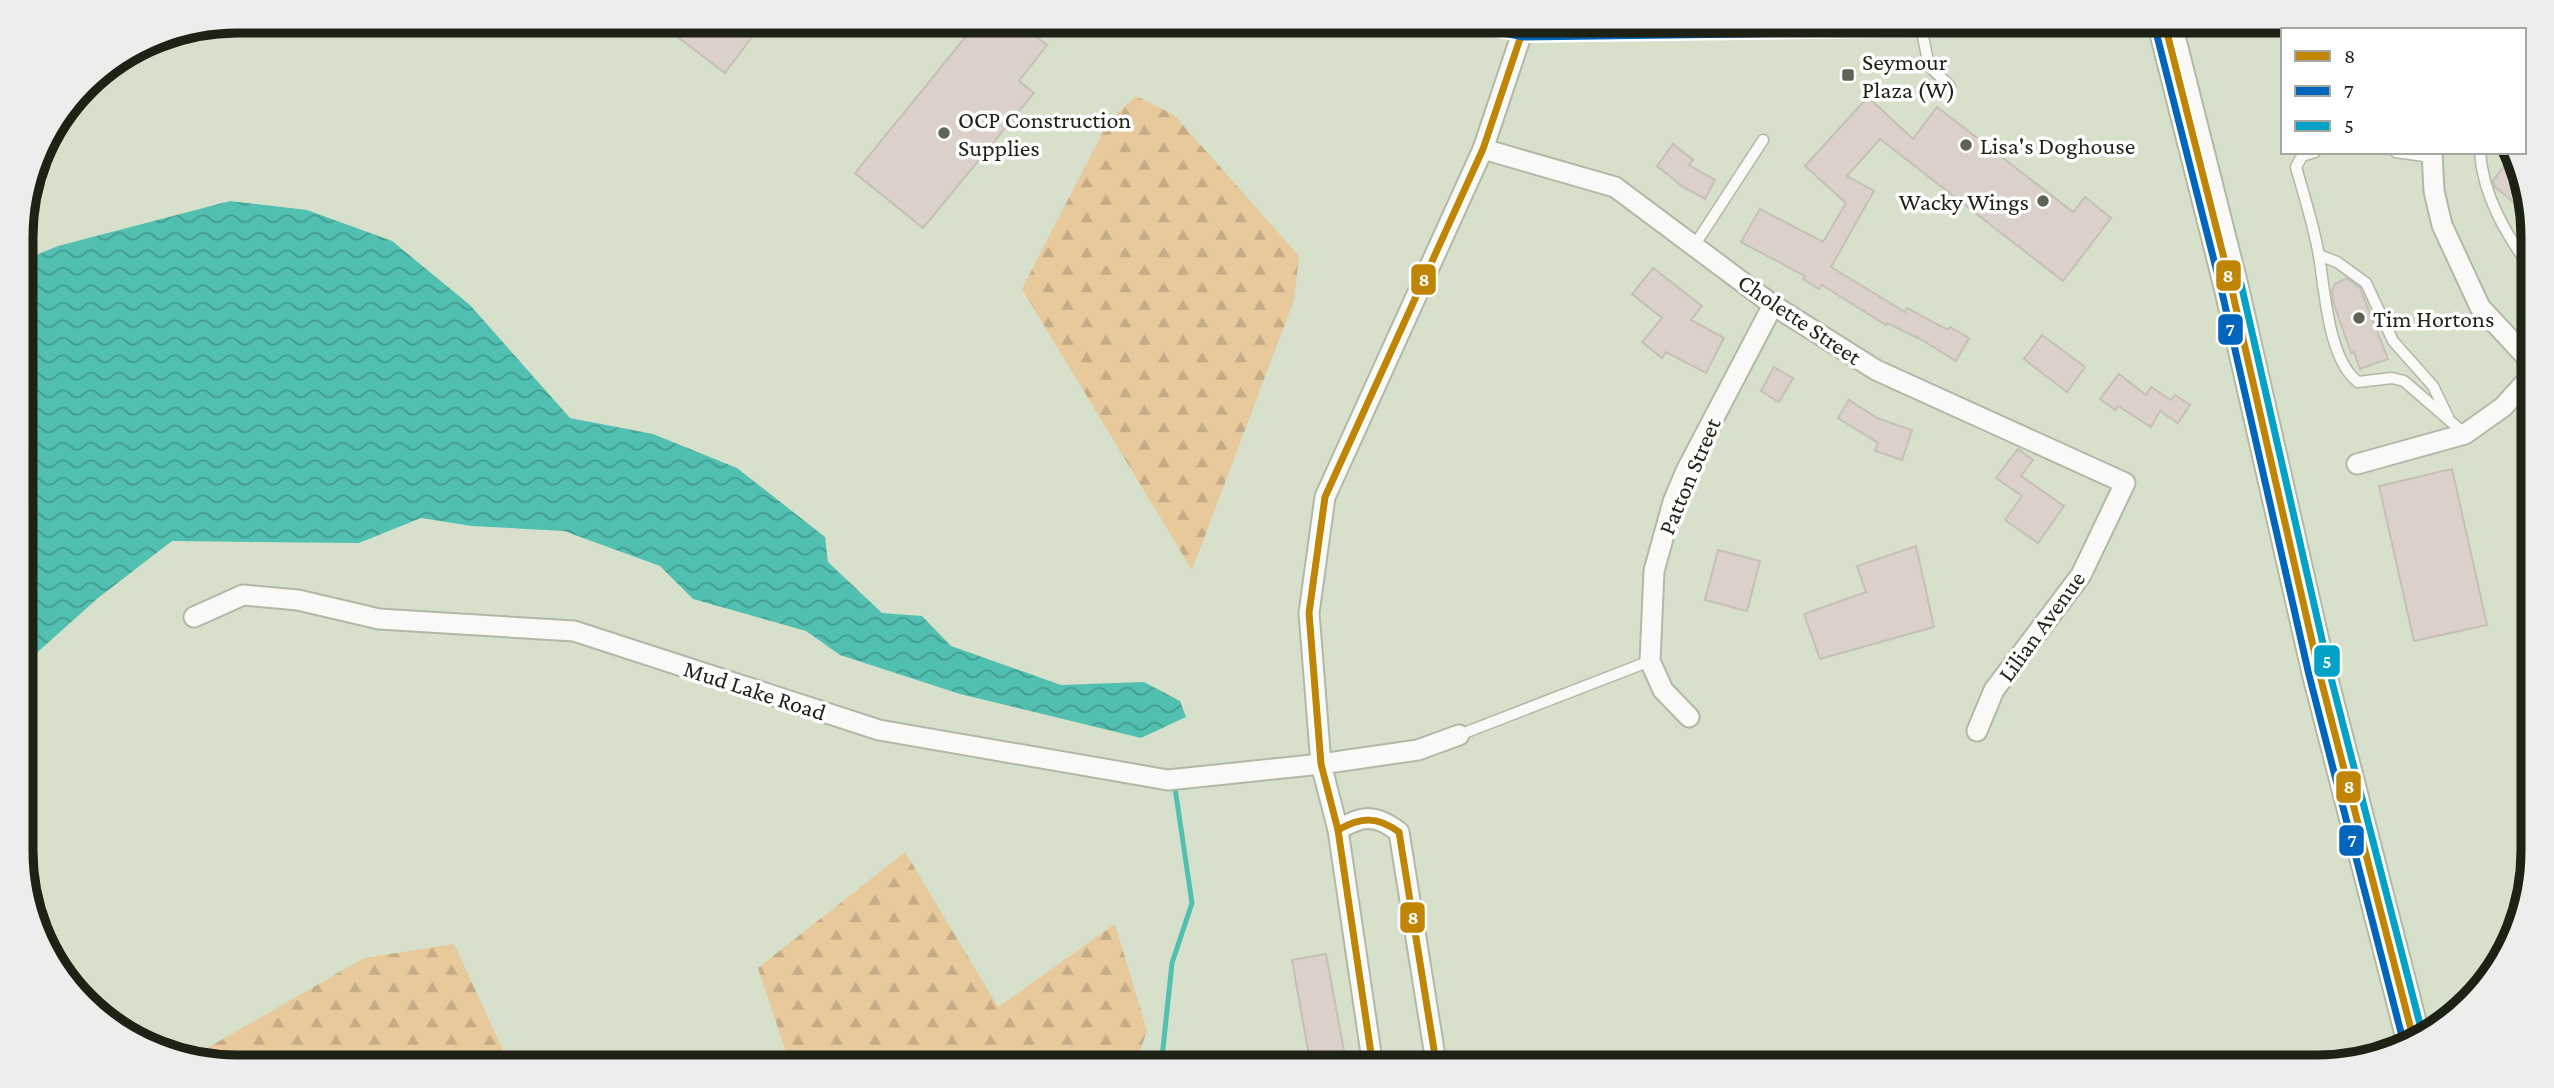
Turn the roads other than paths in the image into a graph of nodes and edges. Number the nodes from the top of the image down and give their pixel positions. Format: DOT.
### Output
graph roads {
  1 [pos="1521,33"];
  2 [pos="1923,33"];
  3 [pos="2167,33"];
  4 [pos="1950,86"];
  5 [pos="1763,140"];
  6 [pos="1483,149"];
  7 [pos="2308,154"];
  8 [pos="2432,154"];
  9 [pos="2480,154"];
  10 [pos="1694,246"];
  11 [pos="2319,255"];
  12 [pos="2521,255"];
  13 [pos="1773,305"];
  14 [pos="2521,351"];
  15 [pos="2521,387"];
  16 [pos="2448,417"];
  17 [pos="2465,434"];
  18 [pos="2357,464"];
  19 [pos="2125,483"];
  20 [pos="194,617"];
  21 [pos="1650,661"];
  22 [pos="1689,717"];
  23 [pos="1977,731"];
  24 [pos="1459,735"];
  25 [pos="1321,764"];
  26 [pos="1338,830"];
  27 [pos="2411,1031"];
  28 [pos="1371,1054"];
  29 [pos="1435,1054"];
  1 -- 6 [label="street"];
  2 -- 4 [label="lane"];
  3 -- 27 [label="highway"];
  5 -- 10 [label="lane"];
  6 -- 10 [label="street, Cholette Street"];
  6 -- 25 [label="street"];
  7 -- 11 [label="lane"];
  8 -- 14 [label="street"];
  9 -- 12 [label="lane"];
  10 -- 13 [label="street, Cholette Street"];
  11 -- 16 [label="lane"];
  11 -- 16 [label="lane"];
  13 -- 19 [label="street, Cholette Street"];
  13 -- 21 [label="street, Patton Street"];
  15 -- 17 [label="street"];
  16 -- 17 [label="lane"];
  17 -- 18 [label="street"];
  19 -- 23 [label="street, Lilian Avenue"];
  20 -- 25 [label="street, Mud Lake Road"];
  21 -- 22 [label="street, Patton Street"];
  21 -- 24 [label="lane"];
  24 -- 25 [label="street"];
  25 -- 26 [label="street"];
  26 -- 28 [label="street"];
  26 -- 29 [label="street"];
}
